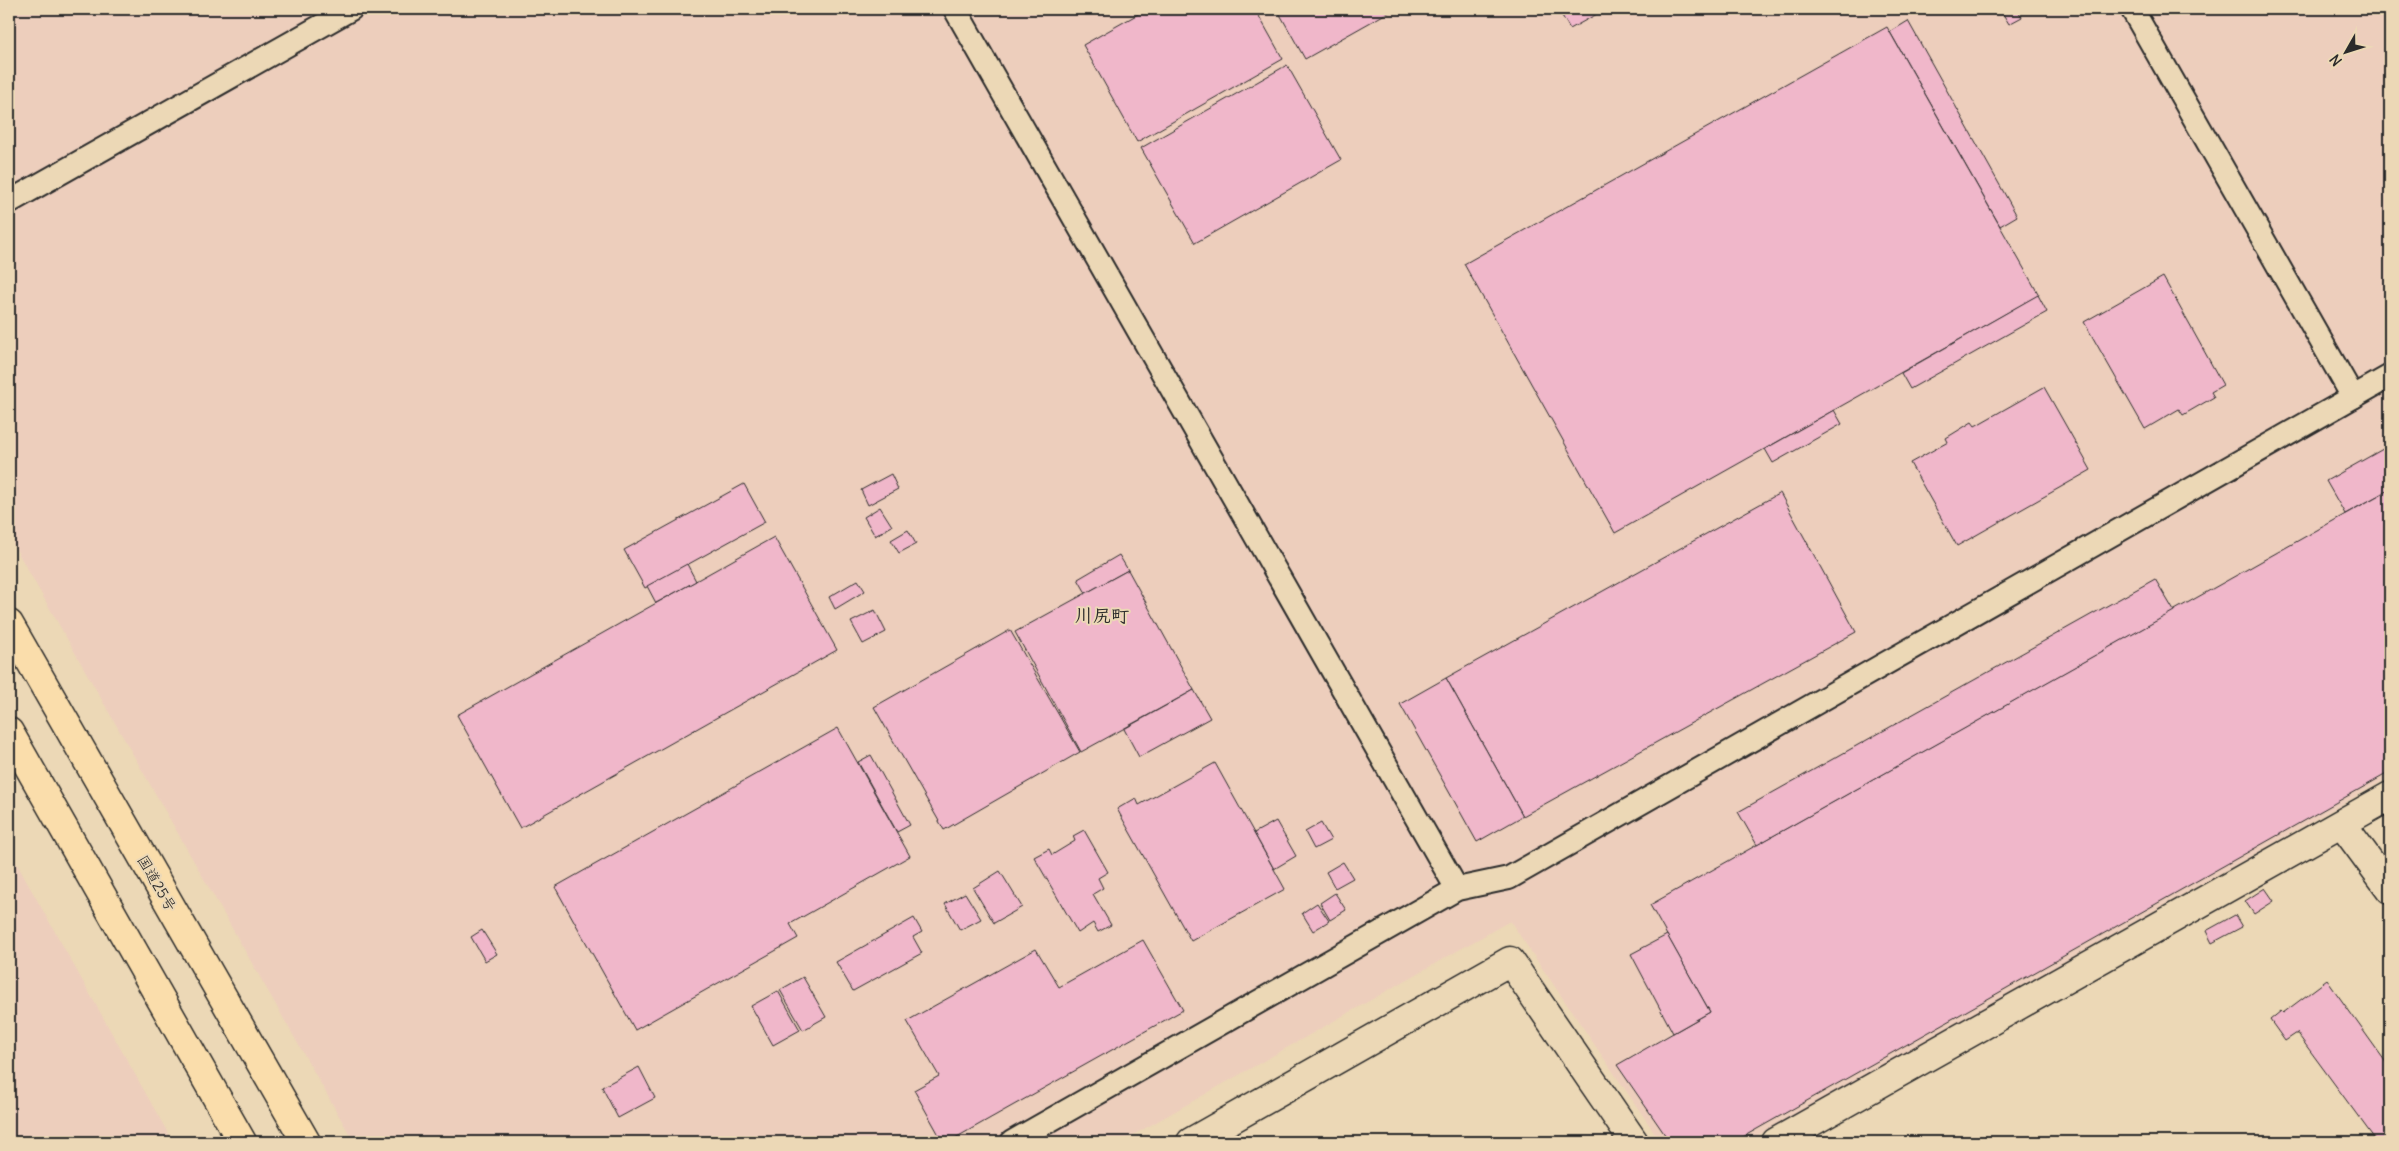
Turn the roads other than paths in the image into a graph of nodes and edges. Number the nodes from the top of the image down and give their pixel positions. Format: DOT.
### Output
graph roads {
  1 [pos="351,9"];
  2 [pos="955,9"];
  3 [pos="2132,9"];
  4 [pos="9,202"];
  5 [pos="2390,376"];
  6 [pos="2353,397"];
  7 [pos="9,624"];
  8 [pos="9,732"];
  9 [pos="2390,796"];
  10 [pos="2342,824"];
  11 [pos="2390,888"];
  12 [pos="1457,889"];
  13 [pos="242,1142"];
  14 [pos="306,1142"];
  15 [pos="1012,1142"];
  16 [pos="1191,1142"];
  17 [pos="1634,1142"];
  18 [pos="1776,1142"];
  1 -- 4 [label="lane"];
  2 -- 12 [label="lane"];
  3 -- 6 [label="lane"];
  5 -- 6 [label="lane"];
  6 -- 12 [label="lane"];
  7 -- 14 [label="highway, 国道25号"];
  8 -- 13 [label="highway"];
  9 -- 10 [label="street"];
  10 -- 11 [label="street"];
  10 -- 18 [label="street"];
  12 -- 15 [label="lane"];
  16 -- 17 [label="street"];
}
